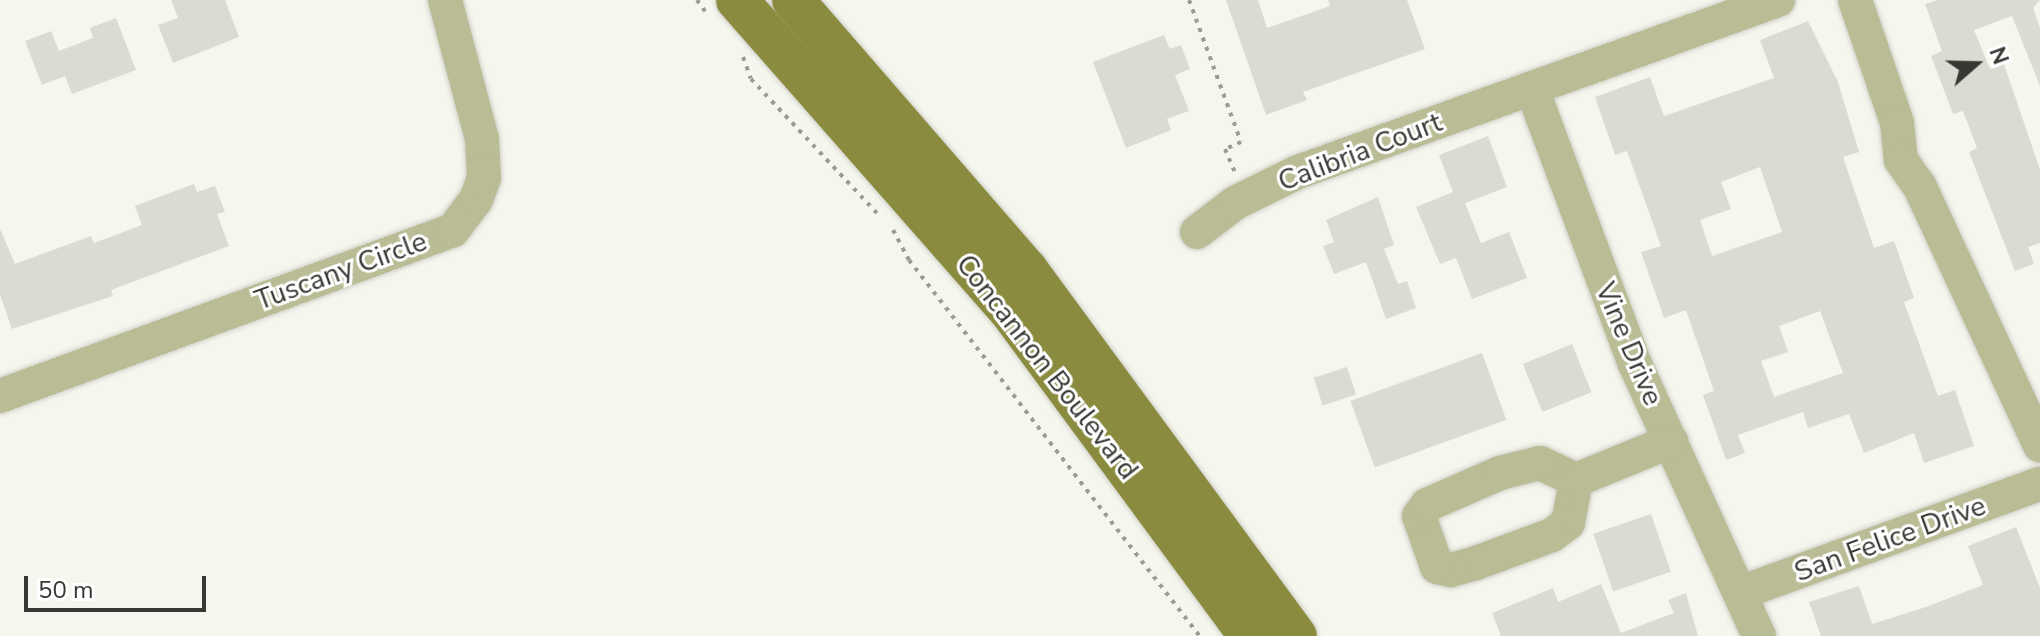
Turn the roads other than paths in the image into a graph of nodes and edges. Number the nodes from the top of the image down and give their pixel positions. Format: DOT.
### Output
graph roads {
  1 [pos="445,0"];
  2 [pos="793,0"];
  3 [pos="1778,0"];
  4 [pos="1855,0"];
  5 [pos="722,6"];
  6 [pos="1532,89"];
  7 [pos="1197,232"];
  8 [pos="0,396"];
  9 [pos="1671,441"];
  10 [pos="2040,445"];
  11 [pos="1576,480"];
  12 [pos="2040,484"];
  13 [pos="1740,593"];
  14 [pos="1250,636"];
  15 [pos="1296,636"];
  16 [pos="1759,636"];
  1 -- 8 [label="street, Tuscany Circle"];
  2 -- 15 [label="main road, Concannon Boulevard"];
  3 -- 6 [label="street, Calibria Court"];
  4 -- 10 [label="street"];
  5 -- 14 [label="main road, Concannon Boulevard"];
  6 -- 7 [label="street, Calibria Court"];
  6 -- 9 [label="street, Vine Drive"];
  9 -- 11 [label="street"];
  9 -- 13 [label="street, Vine Drive"];
  12 -- 13 [label="street, San Felice Drive"];
  13 -- 16 [label="street, Vine Drive"];
}
